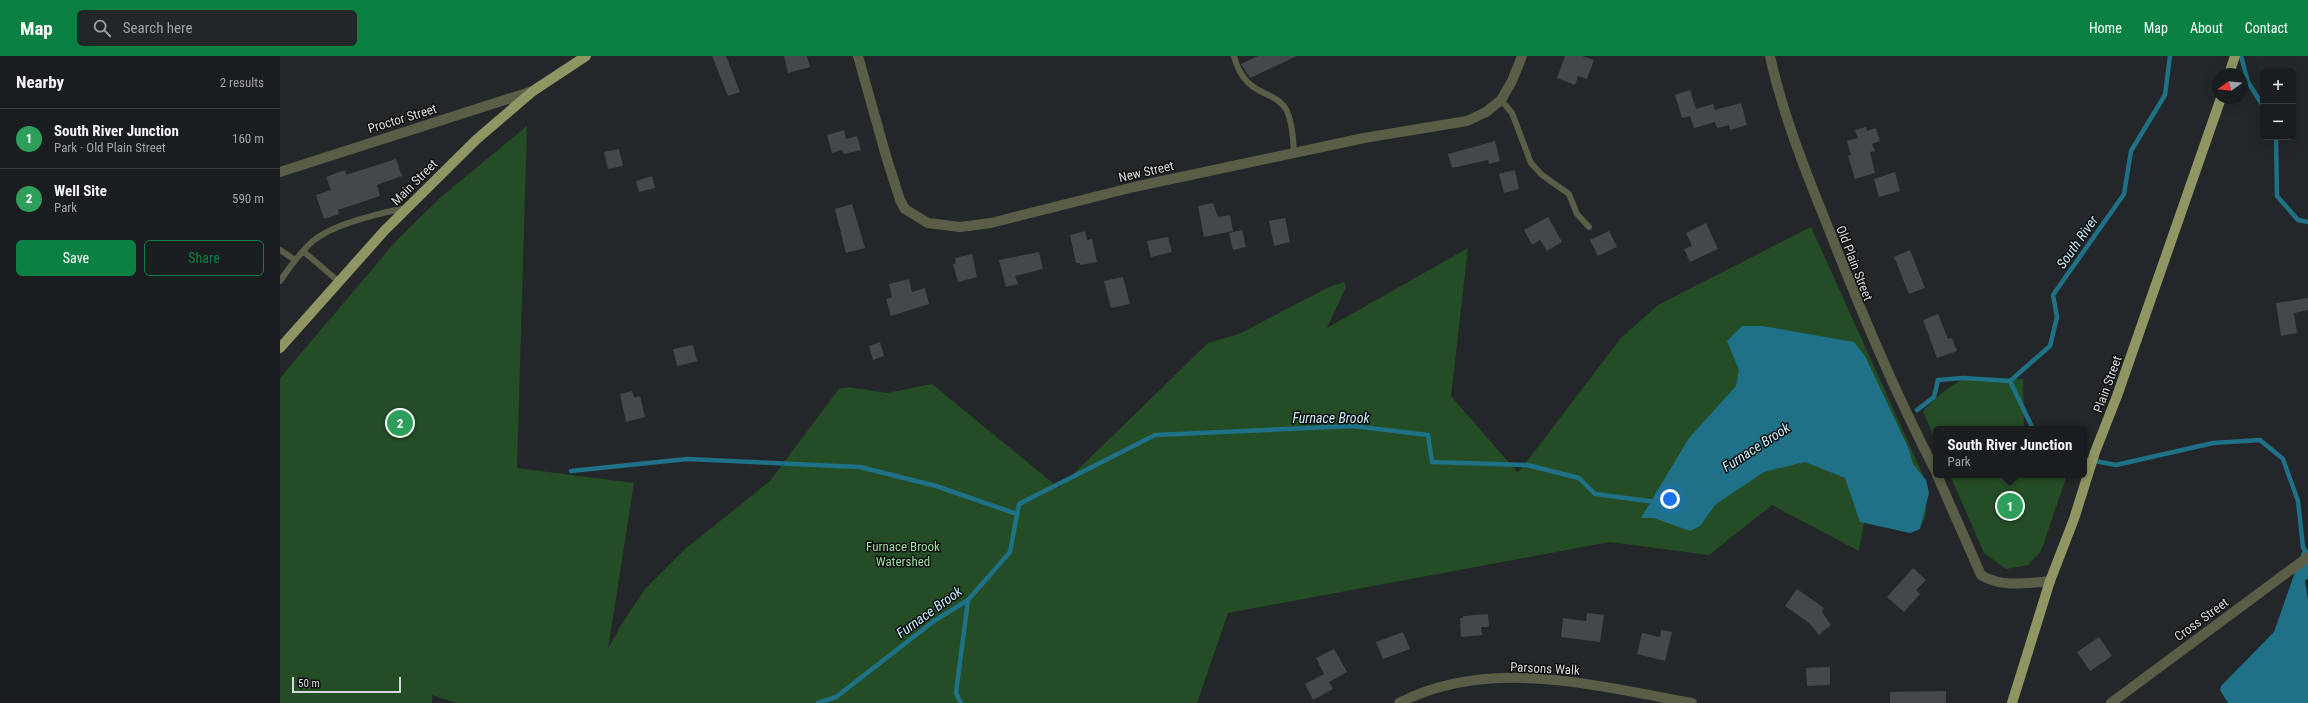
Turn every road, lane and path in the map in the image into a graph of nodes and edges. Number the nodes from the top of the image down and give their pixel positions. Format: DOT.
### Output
graph roads {
  1 [pos="586,56"];
  2 [pos="858,56"];
  3 [pos="1234,56"];
  4 [pos="1522,56"];
  5 [pos="1770,56"];
  6 [pos="2235,56"];
  7 [pos="2231,68"];
  8 [pos="533,91"];
  9 [pos="1501,100"];
  10 [pos="2219,104"];
  11 [pos="1294,154"];
  12 [pos="280,172"];
  13 [pos="406,208"];
  14 [pos="1589,227"];
  15 [pos="280,250"];
  16 [pos="303,251"];
  17 [pos="295,260"];
  18 [pos="338,281"];
  19 [pos="280,282"];
  20 [pos="280,348"];
  21 [pos="1933,466"];
  22 [pos="2087,475"];
  23 [pos="1939,478"];
  24 [pos="2086,478"];
  25 [pos="2308,557"];
  26 [pos="2050,581"];
  27 [pos="1399,703"];
  28 [pos="1692,703"];
  29 [pos="2012,703"];
  30 [pos="2111,703"];
  1 -- 8 [label="main road, Main Street"];
  2 -- 11 [label="street, New Street"];
  3 -- 11 [label="lane"];
  4 -- 9 [label="street, New Street"];
  5 -- 21 [label="street, Old Plain Street"];
  6 -- 7 [label="main road"];
  8 -- 12 [label="street, Proctor Street"];
  8 -- 13 [label="main road, Main Street"];
  9 -- 11 [label="street, New Street"];
  9 -- 14 [label="lane"];
  10 -- 22 [label="main road, Plain Street"];
  13 -- 16 [label="lane"];
  13 -- 18 [label="main road, Main Street"];
  15 -- 17 [label="lane"];
  16 -- 17 [label="lane"];
  16 -- 18 [label="lane"];
  17 -- 19 [label="lane"];
  18 -- 20 [label="main road, Main Street"];
  23 -- 26 [label="street"];
  24 -- 26 [label="main road, Plain Street"];
  25 -- 30 [label="street, Cross Street"];
  26 -- 29 [label="main road, Plain Street"];
  27 -- 28 [label="street, Parsons Walk"];
}
